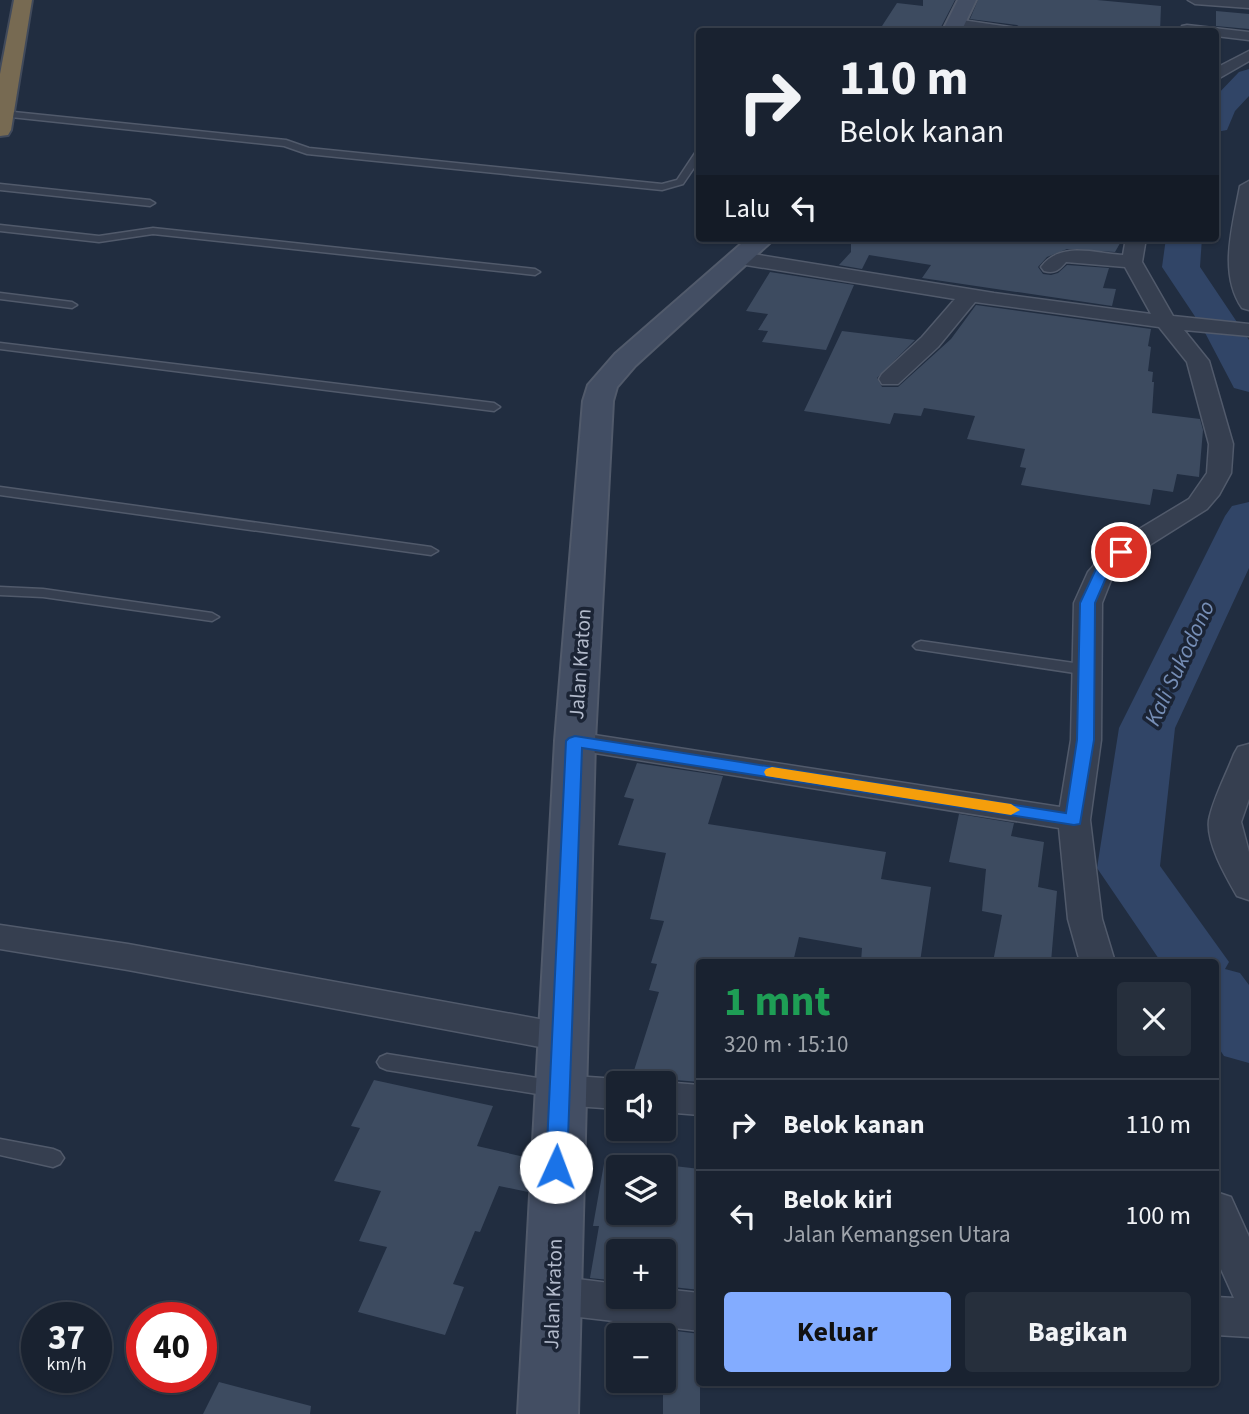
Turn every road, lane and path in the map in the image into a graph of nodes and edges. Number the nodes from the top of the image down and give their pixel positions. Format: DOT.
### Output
graph roads {
  1 [pos="23,0"];
  2 [pos="967,0"];
  3 [pos="1195,0"];
  4 [pos="1249,4"];
  5 [pos="953,27"];
  6 [pos="1219,32"];
  7 [pos="1249,36"];
  8 [pos="1249,55"];
  9 [pos="1224,75"];
  10 [pos="2,122"];
  11 [pos="696,158"];
  12 [pos="1249,186"];
  13 [pos="0,187"];
  14 [pos="150,202"];
  15 [pos="0,228"];
  16 [pos="751,248"];
  17 [pos="1134,250"];
  18 [pos="1051,267"];
  19 [pos="535,272"];
  20 [pos="0,296"];
  21 [pos="969,296"];
  22 [pos="1249,304"];
  23 [pos="72,305"];
  24 [pos="1177,323"];
  25 [pos="1249,330"];
  26 [pos="0,346"];
  27 [pos="890,379"];
  28 [pos="494,407"];
  29 [pos="0,491"];
  30 [pos="432,551"];
  31 [pos="0,591"];
  32 [pos="212,617"];
  33 [pos="921,646"];
  34 [pos="1088,670"];
  35 [pos="575,741"];
  36 [pos="1249,754"];
  37 [pos="1074,820"];
  38 [pos="1237,824"];
  39 [pos="1249,888"];
  40 [pos="0,937"];
  41 [pos="1097,959"];
  42 [pos="561,1037"];
  43 [pos="387,1062"];
  44 [pos="559,1090"];
  45 [pos="606,1093"];
  46 [pos="676,1098"];
  47 [pos="696,1100"];
  48 [pos="0,1147"];
  49 [pos="53,1158"];
  50 [pos="1231,1227"];
  51 [pos="1249,1285"];
  52 [pos="553,1296"];
  53 [pos="696,1312"];
  54 [pos="1219,1316"];
  55 [pos="1249,1318"];
  56 [pos="548,1414"];
  1 -- 10 [label="highway"];
  2 -- 5 [label="street"];
  3 -- 4 [label="street"];
  6 -- 7 [label="street"];
  8 -- 9 [label="street"];
  10 -- 11 [label="lane"];
  12 -- 22 [label="street"];
  13 -- 14 [label="lane"];
  15 -- 19 [label="lane"];
  16 -- 21 [label="street"];
  16 -- 35 [label="street, Jalan Kraton"];
  17 -- 18 [label="street"];
  17 -- 24 [label="street"];
  20 -- 23 [label="lane"];
  21 -- 24 [label="street"];
  21 -- 27 [label="street"];
  24 -- 25 [label="street"];
  24 -- 34 [label="street"];
  26 -- 28 [label="lane"];
  29 -- 30 [label="lane"];
  31 -- 32 [label="lane"];
  33 -- 34 [label="lane"];
  34 -- 37 [label="street"];
  35 -- 37 [label="street"];
  35 -- 42 [label="street, Jalan Kraton"];
  36 -- 38 [label="street"];
  37 -- 41 [label="street"];
  38 -- 39 [label="street"];
  40 -- 42 [label="street"];
  42 -- 44 [label="street, Jalan Kraton"];
  43 -- 44 [label="lane"];
  44 -- 45 [label="street"];
  44 -- 52 [label="street, Jalan Kraton"];
  46 -- 47 [label="street"];
  48 -- 49 [label="lane"];
  50 -- 51 [label="street"];
  52 -- 53 [label="street"];
  52 -- 56 [label="street, Jalan Kraton"];
  54 -- 55 [label="street"];
}
